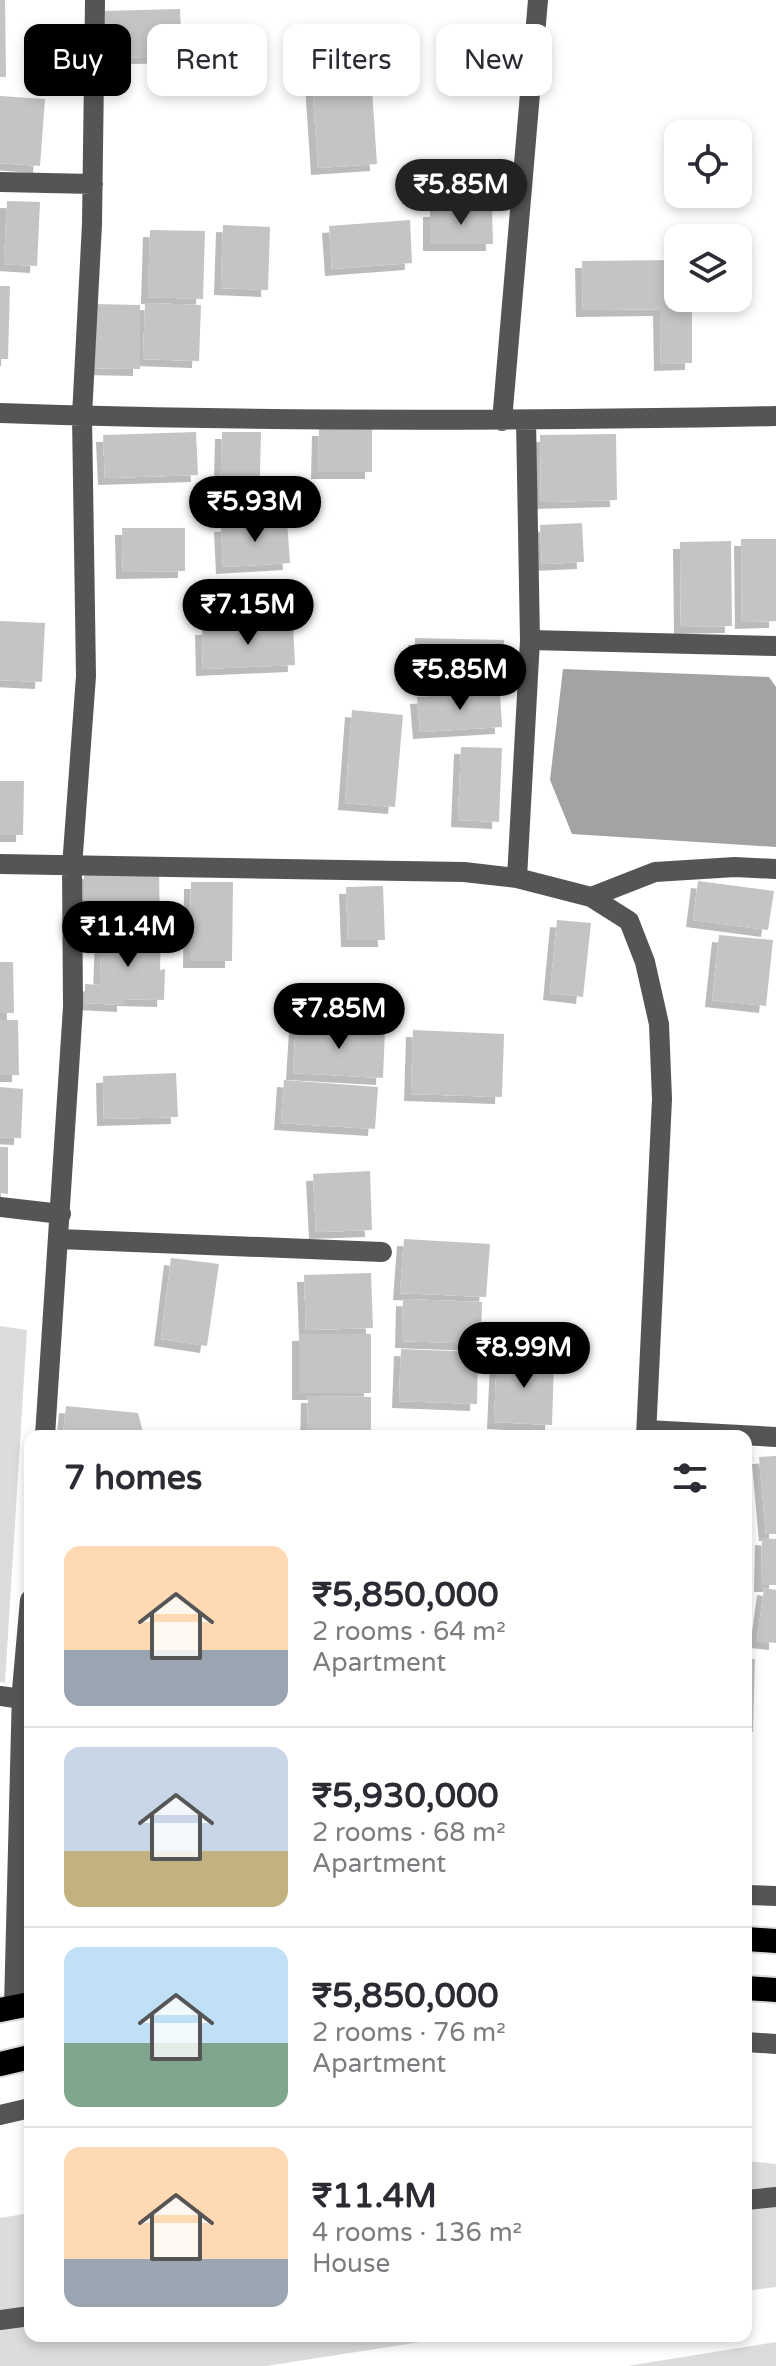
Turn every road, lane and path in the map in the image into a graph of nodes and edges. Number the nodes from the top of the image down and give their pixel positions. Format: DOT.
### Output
graph roads {
  1 [pos="95,0"];
  2 [pos="538,0"];
  3 [pos="0,182"];
  4 [pos="93,184"];
  5 [pos="0,413"];
  6 [pos="82,416"];
  7 [pos="776,416"];
  8 [pos="526,420"];
  9 [pos="502,421"];
  10 [pos="530,640"];
  11 [pos="776,646"];
  12 [pos="0,864"];
  13 [pos="72,867"];
  14 [pos="776,869"];
  15 [pos="517,878"];
  16 [pos="591,897"];
  17 [pos="0,1207"];
  18 [pos="61,1214"];
  19 [pos="59,1239"];
  20 [pos="382,1252"];
  21 [pos="45,1430"];
  22 [pos="647,1430"];
  23 [pos="752,1436"];
  24 [pos="776,1437"];
  25 [pos="24,1674"];
  26 [pos="0,1696"];
  27 [pos="22,1699"];
  28 [pos="752,1895"];
  29 [pos="776,1896"];
  30 [pos="752,1939"];
  31 [pos="776,1941"];
  32 [pos="15,1962"];
  33 [pos="752,1988"];
  34 [pos="776,1990"];
  35 [pos="15,2007"];
  36 [pos="752,2042"];
  37 [pos="776,2044"];
  38 [pos="24,2058"];
  39 [pos="0,2064"];
  40 [pos="24,2109"];
  41 [pos="0,2115"];
  42 [pos="776,2197"];
  43 [pos="752,2199"];
  44 [pos="24,2317"];
  45 [pos="0,2320"];
  1 -- 4 [label="street"];
  2 -- 9 [label="street"];
  3 -- 4 [label="street"];
  4 -- 6 [label="street"];
  5 -- 6 [label="street"];
  6 -- 9 [label="street"];
  6 -- 13 [label="street"];
  7 -- 8 [label="street"];
  8 -- 9 [label="street"];
  8 -- 10 [label="street"];
  10 -- 11 [label="street"];
  10 -- 15 [label="street"];
  12 -- 13 [label="street"];
  13 -- 15 [label="street"];
  13 -- 18 [label="street"];
  14 -- 16 [label="street"];
  15 -- 16 [label="street"];
  16 -- 22 [label="street"];
  17 -- 18 [label="street"];
  18 -- 19 [label="street"];
  19 -- 20 [label="street"];
  19 -- 21 [label="street"];
  23 -- 24 [label="street"];
  25 -- 27 [label="street"];
  26 -- 27 [label="street"];
  27 -- 32 [label="street"];
  28 -- 29 [label="street"];
  30 -- 31 [label="highway"];
  32 -- 35 [label="street"];
  33 -- 34 [label="highway"];
  36 -- 37 [label="street"];
  38 -- 39 [label="highway"];
  40 -- 41 [label="street"];
  42 -- 43 [label="street"];
  44 -- 45 [label="street"];
}
